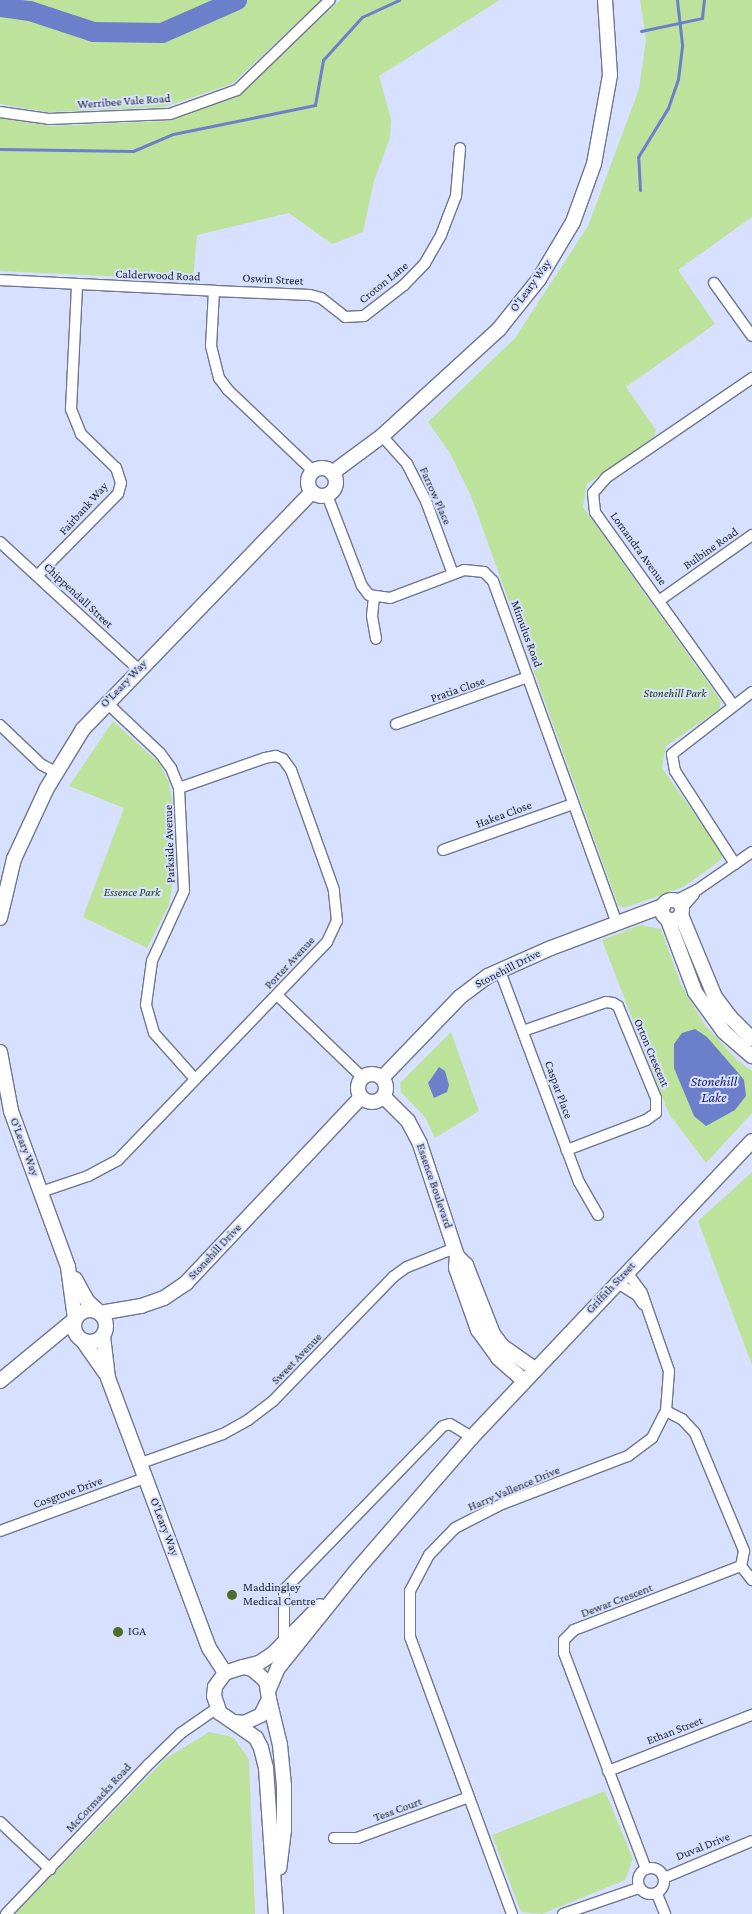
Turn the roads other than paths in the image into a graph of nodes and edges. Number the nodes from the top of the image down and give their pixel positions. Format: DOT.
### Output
graph roads {
  1 [pos="330,0"];
  2 [pos="605,0"];
  3 [pos="0,112"];
  4 [pos="460,148"];
  5 [pos="0,280"];
  6 [pos="714,283"];
  7 [pos="77,286"];
  8 [pos="214,291"];
  9 [pos="352,318"];
  10 [pos="752,336"];
  11 [pos="752,378"];
  12 [pos="382,436"];
  13 [pos="314,471"];
  14 [pos="332,474"];
  15 [pos="312,492"];
  16 [pos="327,495"];
  17 [pos="752,535"];
  18 [pos="0,542"];
  19 [pos="453,574"];
  20 [pos="38,575"];
  21 [pos="374,597"];
  22 [pos="660,600"];
  23 [pos="376,639"];
  24 [pos="138,669"];
  25 [pos="528,677"];
  26 [pos="752,692"];
  27 [pos="106,702"];
  28 [pos="733,705"];
  29 [pos="396,724"];
  30 [pos="0,725"];
  31 [pos="56,772"];
  32 [pos="180,788"];
  33 [pos="573,804"];
  34 [pos="442,850"];
  35 [pos="752,852"];
  36 [pos="735,864"];
  37 [pos="672,911"];
  38 [pos="0,918"];
  39 [pos="618,924"];
  40 [pos="500,971"];
  41 [pos="277,995"];
  42 [pos="523,1032"];
  43 [pos="752,1039"];
  44 [pos="0,1052"];
  45 [pos="752,1056"];
  46 [pos="363,1078"];
  47 [pos="382,1078"];
  48 [pos="195,1079"];
  49 [pos="362,1097"];
  50 [pos="384,1097"];
  51 [pos="752,1140"];
  52 [pos="567,1150"];
  53 [pos="41,1192"];
  54 [pos="598,1215"];
  55 [pos="456,1252"];
  56 [pos="68,1268"];
  57 [pos="626,1271"];
  58 [pos="616,1282"];
  59 [pos="141,1306"];
  60 [pos="99,1312"];
  61 [pos="649,1314"];
  62 [pos="75,1320"];
  63 [pos="104,1334"];
  64 [pos="81,1340"];
  65 [pos="42,1346"];
  66 [pos="534,1368"];
  67 [pos="108,1378"];
  68 [pos="523,1380"];
  69 [pos="0,1381"];
  70 [pos="666,1411"];
  71 [pos="472,1437"];
  72 [pos="141,1464"];
  73 [pos="145,1478"];
  74 [pos="0,1530"];
  75 [pos="741,1566"];
  76 [pos="356,1571"];
  77 [pos="752,1580"];
  78 [pos="284,1643"];
  79 [pos="242,1667"];
  80 [pos="225,1672"];
  81 [pos="269,1694"];
  82 [pos="217,1708"];
  83 [pos="752,1715"];
  84 [pos="235,1722"];
  85 [pos="608,1771"];
  86 [pos="469,1798"];
  87 [pos="0,1822"];
  88 [pos="334,1838"];
  89 [pos="752,1841"];
  90 [pos="50,1869"];
  91 [pos="646,1869"];
  92 [pos="664,1878"];
  93 [pos="639,1888"];
  94 [pos="657,1894"];
  95 [pos="275,1896"];
  96 [pos="6,1914"];
  97 [pos="276,1914"];
  98 [pos="512,1914"];
  99 [pos="563,1914"];
  100 [pos="665,1914"];
  1 -- 3 [label="street, Werribee Vale Road"];
  2 -- 12 [label="street, O'Leary Way"];
  4 -- 9 [label="street, Croton Lane"];
  5 -- 7 [label="street, Calderwood Road"];
  6 -- 10 [label="street"];
  7 -- 8 [label="street, Calderwood Road"];
  7 -- 20 [label="street, Fairbank Way"];
  8 -- 9 [label="street, Oswin Street"];
  8 -- 13 [label="street, Calderwood Road"];
  11 -- 22 [label="street, Lomandra Avenue"];
  12 -- 14 [label="street, O'Leary Way"];
  12 -- 19 [label="street, Farrow Place"];
  13 -- 14 [label="street"];
  13 -- 15 [label="street"];
  14 -- 16 [label="street"];
  15 -- 16 [label="street"];
  15 -- 24 [label="street, O'Leary Way"];
  16 -- 21 [label="street"];
  17 -- 22 [label="street, Bulbine Road"];
  18 -- 20 [label="street, Chippendall Street"];
  19 -- 21 [label="street, Mimulus Road"];
  19 -- 25 [label="street, Mimulus Road"];
  20 -- 24 [label="street, Chippendall Street"];
  21 -- 23 [label="street"];
  22 -- 28 [label="street, Lomandra Avenue"];
  24 -- 27 [label="street, O'Leary Way"];
  25 -- 29 [label="street, Pratia Close"];
  25 -- 33 [label="street, Mimulus Road"];
  26 -- 28 [label="street"];
  27 -- 31 [label="street, O'Leary Way"];
  27 -- 32 [label="street, Parkside Avenue"];
  28 -- 36 [label="street"];
  30 -- 31 [label="street"];
  31 -- 38 [label="street, O'Leary Way"];
  32 -- 41 [label="street, Porter Avenue"];
  32 -- 48 [label="street, Parkside Avenue"];
  33 -- 34 [label="street, Hakea Close"];
  33 -- 39 [label="street, Mimulus Road"];
  35 -- 36 [label="street"];
  36 -- 37 [label="street"];
  37 -- 39 [label="street, Stonehill Drive"];
  37 -- 43 [label="street"];
  37 -- 45 [label="street"];
  39 -- 40 [label="street, Stonehill Drive"];
  40 -- 42 [label="street, Caspar Place"];
  40 -- 47 [label="street, Stonehill Drive"];
  41 -- 46 [label="street"];
  41 -- 48 [label="street, Porter Avenue"];
  42 -- 52 [label="street, Caspar Place"];
  42 -- 52 [label="street, Orton Crescent"];
  44 -- 53 [label="street, O'Leary Way"];
  46 -- 47 [label="street"];
  46 -- 49 [label="street"];
  47 -- 50 [label="street"];
  48 -- 53 [label="street, Porter Avenue"];
  49 -- 50 [label="street"];
  49 -- 59 [label="street, Stonehill Drive"];
  50 -- 55 [label="street, Essence Boulevard"];
  51 -- 57 [label="street, Griffith Street"];
  52 -- 54 [label="street, Caspar Place"];
  53 -- 56 [label="street, O'Leary Way"];
  55 -- 66 [label="street, Essence Boulevard"];
  55 -- 68 [label="street, Essence Boulevard"];
  55 -- 72 [label="street, Sweet Avenue"];
  56 -- 60 [label="street"];
  56 -- 62 [label="street"];
  57 -- 58 [label="street, Griffith Street"];
  57 -- 61 [label="street, Harry Vallence Drive"];
  58 -- 61 [label="street, Harry Vallence Drive"];
  58 -- 66 [label="street, Griffith Street"];
  59 -- 60 [label="street"];
  59 -- 63 [label="street"];
  60 -- 62 [label="street"];
  60 -- 63 [label="street"];
  61 -- 70 [label="street, Harry Vallence Drive"];
  62 -- 64 [label="street"];
  62 -- 65 [label="street"];
  63 -- 64 [label="street"];
  63 -- 67 [label="street"];
  64 -- 65 [label="street"];
  64 -- 67 [label="street"];
  65 -- 69 [label="street"];
  66 -- 68 [label="street, Griffith Street"];
  67 -- 72 [label="street, O'Leary Way"];
  68 -- 71 [label="street, Griffith Street"];
  70 -- 75 [label="street"];
  70 -- 86 [label="street, Harry Vallence Drive"];
  71 -- 76 [label="street, Griffith Street"];
  71 -- 78 [label="street"];
  72 -- 73 [label="street, O'Leary Way"];
  73 -- 74 [label="street, Cosgrove Drive"];
  73 -- 80 [label="street, O'Leary Way"];
  75 -- 77 [label="street"];
  75 -- 85 [label="street, Dewar Crescent"];
  76 -- 78 [label="street, Griffith Street"];
  76 -- 81 [label="street, Griffith Street"];
  78 -- 79 [label="street, Griffith Street"];
  79 -- 80 [label="street"];
  79 -- 81 [label="street"];
  80 -- 82 [label="street"];
  81 -- 84 [label="street"];
  81 -- 95 [label="street"];
  82 -- 84 [label="street"];
  82 -- 90 [label="street, McCormacks Road"];
  83 -- 85 [label="street, Ethan Street"];
  84 -- 95 [label="street"];
  85 -- 91 [label="street, Dewar Crescent"];
  86 -- 88 [label="street, Tess Court"];
  86 -- 98 [label="street, Harry Vallence Drive"];
  87 -- 90 [label="street"];
  89 -- 92 [label="street, Duval Drive"];
  90 -- 96 [label="street, McCormacks Road"];
  91 -- 92 [label="street"];
  91 -- 93 [label="street"];
  92 -- 94 [label="street"];
  93 -- 94 [label="street"];
  93 -- 99 [label="street"];
  94 -- 100 [label="street"];
  95 -- 97 [label="street"];
}
